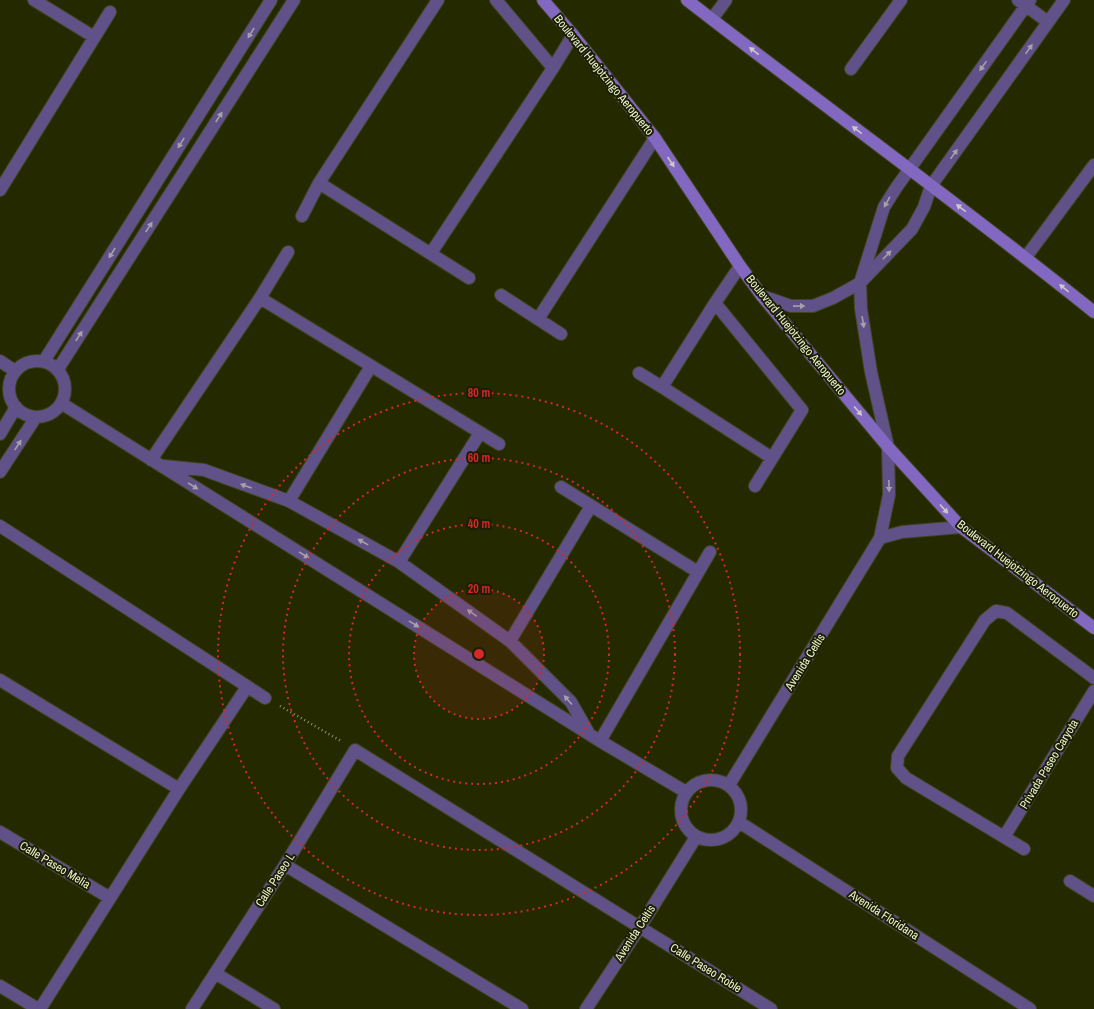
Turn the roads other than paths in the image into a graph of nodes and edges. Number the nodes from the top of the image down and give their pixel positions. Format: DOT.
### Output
graph roads {
  1 [pos="34,0"];
  2 [pos="271,0"];
  3 [pos="294,0"];
  4 [pos="438,0"];
  5 [pos="496,0"];
  6 [pos="543,0"];
  7 [pos="687,0"];
  8 [pos="726,0"];
  9 [pos="901,0"];
  10 [pos="1064,0"];
  11 [pos="1025,2"];
  12 [pos="110,12"];
  13 [pos="712,19"];
  14 [pos="1048,22"];
  15 [pos="573,35"];
  16 [pos="94,37"];
  17 [pos="553,68"];
  18 [pos="851,70"];
  19 [pos="655,138"];
  20 [pos="1094,165"];
  21 [pos="909,170"];
  22 [pos="319,183"];
  23 [pos="931,186"];
  24 [pos="0,190"];
  25 [pos="302,216"];
  26 [pos="288,252"];
  27 [pos="431,254"];
  28 [pos="1026,257"];
  29 [pos="740,266"];
  30 [pos="469,278"];
  31 [pos="860,283"];
  32 [pos="501,295"];
  33 [pos="762,296"];
  34 [pos="260,298"];
  35 [pos="715,303"];
  36 [pos="1094,312"];
  37 [pos="538,319"];
  38 [pos="561,334"];
  39 [pos="0,361"];
  40 [pos="44,361"];
  41 [pos="372,366"];
  42 [pos="58,369"];
  43 [pos="15,371"];
  44 [pos="639,373"];
  45 [pos="662,387"];
  46 [pos="62,403"];
  47 [pos="16,407"];
  48 [pos="36,417"];
  49 [pos="480,433"];
  50 [pos="0,434"];
  51 [pos="499,444"];
  52 [pos="888,447"];
  53 [pos="772,458"];
  54 [pos="156,463"];
  55 [pos="0,472"];
  56 [pos="755,486"];
  57 [pos="561,487"];
  58 [pos="289,502"];
  59 [pos="591,506"];
  60 [pos="0,526"];
  61 [pos="961,527"];
  62 [pos="880,538"];
  63 [pos="710,552"];
  64 [pos="399,562"];
  65 [pos="698,572"];
  66 [pos="1094,628"];
  67 [pos="510,641"];
  68 [pos="1094,678"];
  69 [pos="0,680"];
  70 [pos="247,687"];
  71 [pos="1094,691"];
  72 [pos="265,698"];
  73 [pos="588,733"];
  74 [pos="600,741"];
  75 [pos="355,750"];
  76 [pos="729,785"];
  77 [pos="179,789"];
  78 [pos="686,792"];
  79 [pos="739,822"];
  80 [pos="0,832"];
  81 [pos="696,836"];
  82 [pos="1004,837"];
  83 [pos="1024,849"];
  84 [pos="285,865"];
  85 [pos="1070,881"];
  86 [pos="1094,896"];
  87 [pos="110,898"];
  88 [pos="640,927"];
  89 [pos="214,973"];
  90 [pos="0,986"];
  91 [pos="39,1009"];
  92 [pos="192,1009"];
  93 [pos="274,1009"];
  94 [pos="522,1009"];
  95 [pos="586,1009"];
  96 [pos="772,1009"];
  97 [pos="1030,1009"];
  1 -- 16 [label="street"];
  2 -- 40 [label="street, one-way"];
  42 -- 3 [label="street, one-way"];
  4 -- 22 [label="street"];
  5 -- 17 [label="street"];
  6 -- 15 [label="street, Boulevard Huejotzingo Aeropuerto"];
  7 -- 13 [label="street"];
  8 -- 13 [label="street"];
  9 -- 18 [label="street"];
  10 -- 14 [label="street"];
  11 -- 14 [label="street"];
  11 -- 21 [label="street, Avenida Celtis, one-way"];
  12 -- 16 [label="street"];
  21 -- 13 [label="street, one-way"];
  23 -- 14 [label="street, one-way"];
  15 -- 17 [label="street"];
  15 -- 19 [label="street, Boulevard Huejotzingo Aeropuerto"];
  16 -- 24 [label="street"];
  17 -- 27 [label="street"];
  19 -- 29 [label="street, Boulevard Huejotzingo Aeropuerto, one-way"];
  19 -- 37 [label="street"];
  20 -- 28 [label="street"];
  21 -- 23 [label="street"];
  21 -- 31 [label="street, Avenida Celtis, one-way"];
  22 -- 25 [label="street"];
  22 -- 27 [label="street"];
  28 -- 23 [label="street, one-way"];
  31 -- 23 [label="street, one-way"];
  26 -- 34 [label="street"];
  27 -- 30 [label="street"];
  36 -- 28 [label="street, one-way"];
  29 -- 33 [label="street, Boulevard Huejotzingo Aeropuerto"];
  29 -- 35 [label="street"];
  33 -- 31 [label="street, one-way"];
  31 -- 52 [label="street, Avenida Celtis, one-way"];
  32 -- 37 [label="street"];
  33 -- 52 [label="street, Boulevard Huejotzingo Aeropuerto, one-way"];
  34 -- 41 [label="street"];
  34 -- 54 [label="street"];
  35 -- 45 [label="street"];
  35 -- 53 [label="street"];
  37 -- 38 [label="street"];
  39 -- 43 [label="street"];
  40 -- 42 [label="street"];
  40 -- 43 [label="street"];
  41 -- 49 [label="street"];
  41 -- 58 [label="street"];
  42 -- 46 [label="street"];
  43 -- 47 [label="street"];
  44 -- 45 [label="street"];
  45 -- 53 [label="street"];
  46 -- 48 [label="street"];
  46 -- 54 [label="street"];
  47 -- 48 [label="street"];
  47 -- 50 [label="street"];
  55 -- 48 [label="street, one-way"];
  49 -- 51 [label="street"];
  49 -- 64 [label="street"];
  52 -- 61 [label="street, Boulevard Huejotzingo Aeropuerto, one-way"];
  52 -- 62 [label="street, Avenida Celtis, one-way"];
  53 -- 56 [label="street"];
  58 -- 54 [label="street, one-way"];
  54 -- 73 [label="street, one-way"];
  57 -- 59 [label="street"];
  64 -- 58 [label="street, one-way"];
  59 -- 65 [label="street"];
  59 -- 67 [label="street"];
  60 -- 70 [label="street"];
  61 -- 62 [label="street"];
  61 -- 66 [label="street, Boulevard Huejotzingo Aeropuerto"];
  62 -- 76 [label="street, Avenida Celtis"];
  63 -- 65 [label="street"];
  67 -- 64 [label="street, one-way"];
  65 -- 74 [label="street"];
  73 -- 67 [label="street, one-way"];
  68 -- 82 [label="street"];
  69 -- 77 [label="street"];
  70 -- 72 [label="street"];
  70 -- 77 [label="street"];
  71 -- 82 [label="street, Privada Paseo Caryota"];
  73 -- 74 [label="street"];
  74 -- 78 [label="street"];
  75 -- 84 [label="street, Calle Paseo L"];
  75 -- 88 [label="street, Calle Paseo Roble"];
  76 -- 78 [label="street"];
  76 -- 79 [label="street"];
  77 -- 87 [label="street"];
  78 -- 81 [label="street"];
  79 -- 81 [label="street"];
  79 -- 97 [label="street, Avenida Floridana"];
  80 -- 87 [label="street, Calle Paseo Melia"];
  81 -- 88 [label="street, Avenida Celtis"];
  82 -- 83 [label="street"];
  84 -- 89 [label="street, Calle Paseo L"];
  84 -- 94 [label="street"];
  85 -- 86 [label="street"];
  87 -- 91 [label="street"];
  88 -- 95 [label="street, Avenida Celtis"];
  88 -- 96 [label="street, Calle Paseo Roble"];
  89 -- 92 [label="street, Calle Paseo L"];
  89 -- 93 [label="street"];
  90 -- 91 [label="street"];
}
